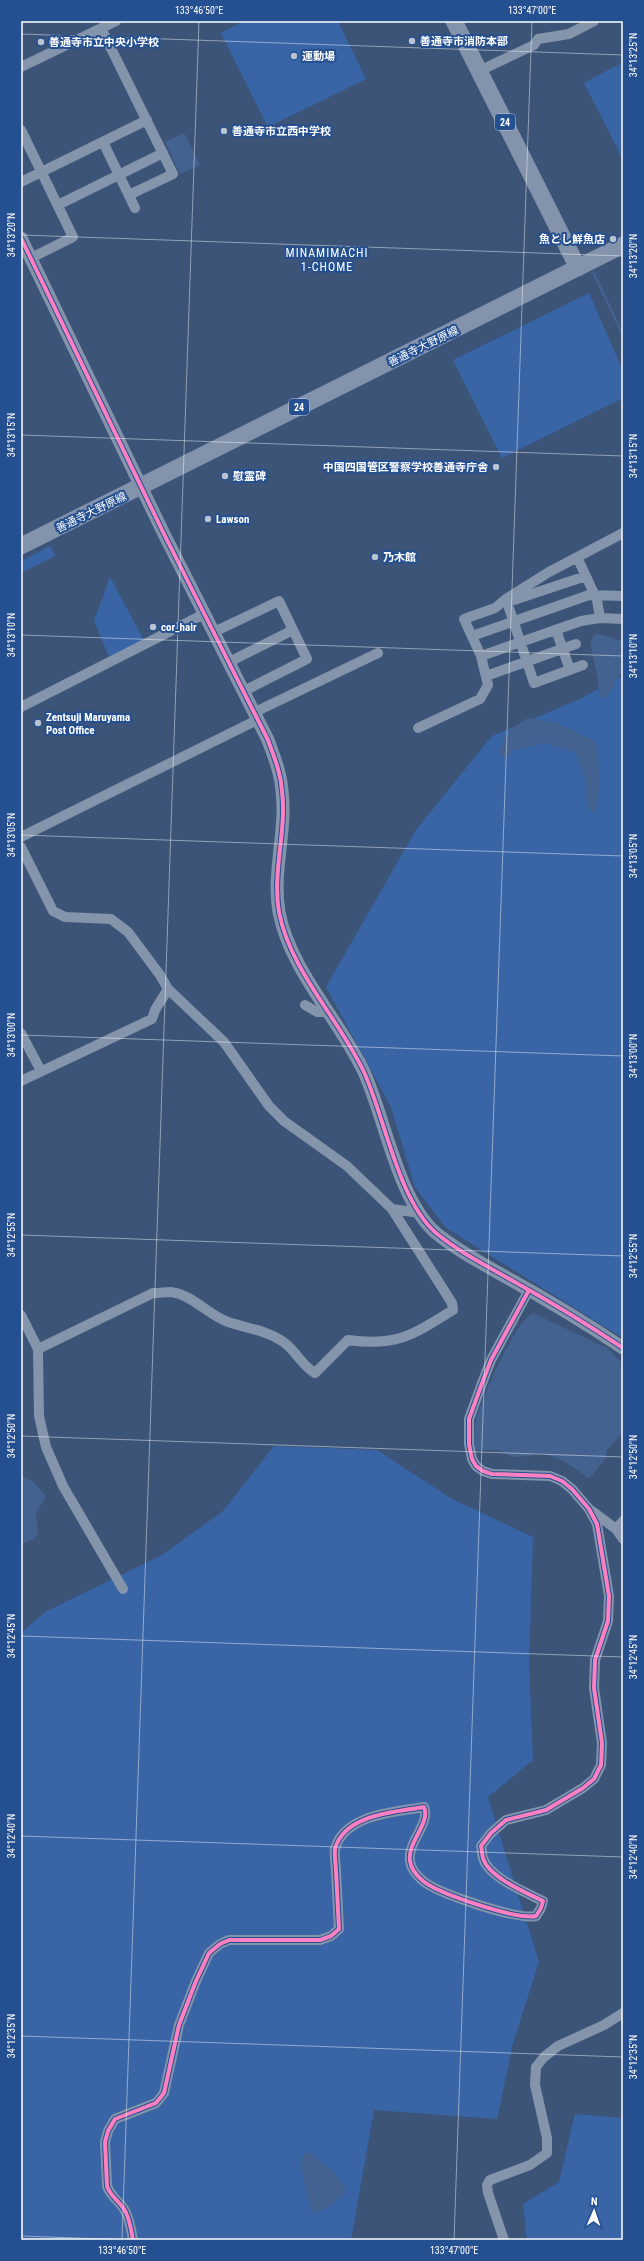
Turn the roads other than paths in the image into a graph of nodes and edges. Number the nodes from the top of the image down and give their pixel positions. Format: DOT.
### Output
graph roads {
  1 [pos="116,21"];
  2 [pos="454,21"];
  3 [pos="594,21"];
  4 [pos="101,28"];
  5 [pos="21,67"];
  6 [pos="479,71"];
  7 [pos="147,120"];
  8 [pos="21,130"];
  9 [pos="103,142"];
  10 [pos="163,153"];
  11 [pos="42,172"];
  12 [pos="120,175"];
  13 [pos="21,182"];
  14 [pos="129,194"];
  15 [pos="58,205"];
  16 [pos="135,208"];
  17 [pos="21,238"];
  18 [pos="623,246"];
  19 [pos="31,258"];
  20 [pos="578,268"];
  21 [pos="142,486"];
  22 [pos="623,533"];
  23 [pos="21,546"];
  24 [pos="578,557"];
  25 [pos="586,576"];
  26 [pos="595,596"];
  27 [pos="623,596"];
  28 [pos="503,604"];
  29 [pos="204,614"];
  30 [pos="600,618"];
  31 [pos="623,618"];
  32 [pos="515,622"];
  33 [pos="293,630"];
  34 [pos="556,630"];
  35 [pos="214,632"];
  36 [pos="472,636"];
  37 [pos="522,642"];
  38 [pos="576,644"];
  39 [pos="562,648"];
  40 [pos="378,653"];
  41 [pos="482,656"];
  42 [pos="527,661"];
  43 [pos="229,662"];
  44 [pos="583,665"];
  45 [pos="570,670"];
  46 [pos="486,676"];
  47 [pos="244,691"];
  48 [pos="21,707"];
  49 [pos="257,716"];
  50 [pos="418,728"];
  51 [pos="21,837"];
  52 [pos="21,847"];
  53 [pos="168,989"];
  54 [pos="305,1005"];
  55 [pos="328,1012"];
  56 [pos="21,1033"];
  57 [pos="40,1071"];
  58 [pos="21,1081"];
  59 [pos="392,1209"];
  60 [pos="420,1212"];
  61 [pos="529,1290"];
  62 [pos="21,1315"];
  63 [pos="623,1348"];
  64 [pos="38,1349"];
  65 [pos="589,1509"];
  66 [pos="623,1521"];
  67 [pos="616,1529"];
  68 [pos="623,1539"];
  69 [pos="123,1589"];
  70 [pos="623,2013"];
  71 [pos="133,2240"];
  72 [pos="504,2240"];
  1 -- 4 [label="street"];
  2 -- 6 [label="main road, 24"];
  3 -- 6 [label="street"];
  4 -- 5 [label="street"];
  4 -- 7 [label="street"];
  6 -- 20 [label="main road, 24"];
  7 -- 9 [label="street"];
  7 -- 10 [label="street"];
  8 -- 11 [label="street"];
  9 -- 11 [label="street"];
  9 -- 12 [label="street"];
  10 -- 12 [label="street"];
  10 -- 14 [label="street"];
  11 -- 13 [label="street"];
  11 -- 15 [label="street"];
  12 -- 14 [label="street"];
  12 -- 15 [label="street"];
  14 -- 16 [label="street"];
  15 -- 19 [label="street"];
  17 -- 19 [label="street"];
  18 -- 20 [label="main road, 善通寺大野原線"];
  19 -- 21 [label="street"];
  20 -- 21 [label="main road, 善通寺大野原線 / 24"];
  21 -- 23 [label="main road, 善通寺大野原線 / 24"];
  21 -- 29 [label="street"];
  22 -- 24 [label="street"];
  24 -- 25 [label="street"];
  24 -- 28 [label="street"];
  25 -- 26 [label="street"];
  25 -- 28 [label="street"];
  26 -- 27 [label="street"];
  26 -- 30 [label="street"];
  26 -- 32 [label="street"];
  28 -- 32 [label="street"];
  28 -- 36 [label="street"];
  29 -- 35 [label="street"];
  29 -- 48 [label="street"];
  30 -- 31 [label="street"];
  30 -- 34 [label="street"];
  32 -- 36 [label="street"];
  32 -- 37 [label="street"];
  33 -- 35 [label="street"];
  33 -- 43 [label="street"];
  33 -- 47 [label="street"];
  34 -- 37 [label="street"];
  34 -- 39 [label="street"];
  35 -- 43 [label="street"];
  36 -- 41 [label="street"];
  37 -- 41 [label="street"];
  37 -- 42 [label="street"];
  38 -- 39 [label="street"];
  39 -- 42 [label="street"];
  39 -- 45 [label="street"];
  40 -- 49 [label="street"];
  41 -- 46 [label="street"];
  42 -- 45 [label="street"];
  42 -- 46 [label="street"];
  43 -- 47 [label="street"];
  44 -- 45 [label="street"];
  46 -- 50 [label="street"];
  47 -- 49 [label="street"];
  49 -- 51 [label="street"];
  49 -- 55 [label="street"];
  52 -- 53 [label="street"];
  53 -- 57 [label="street"];
  53 -- 59 [label="street"];
  54 -- 55 [label="street"];
  55 -- 60 [label="street"];
  56 -- 57 [label="street"];
  57 -- 58 [label="street"];
  59 -- 60 [label="street"];
  59 -- 64 [label="street"];
  60 -- 61 [label="street"];
  61 -- 63 [label="street"];
  61 -- 65 [label="street"];
  62 -- 64 [label="street"];
  64 -- 69 [label="street"];
  65 -- 67 [label="street"];
  65 -- 71 [label="street"];
  66 -- 67 [label="street"];
  67 -- 68 [label="street"];
  70 -- 72 [label="street"];
}
